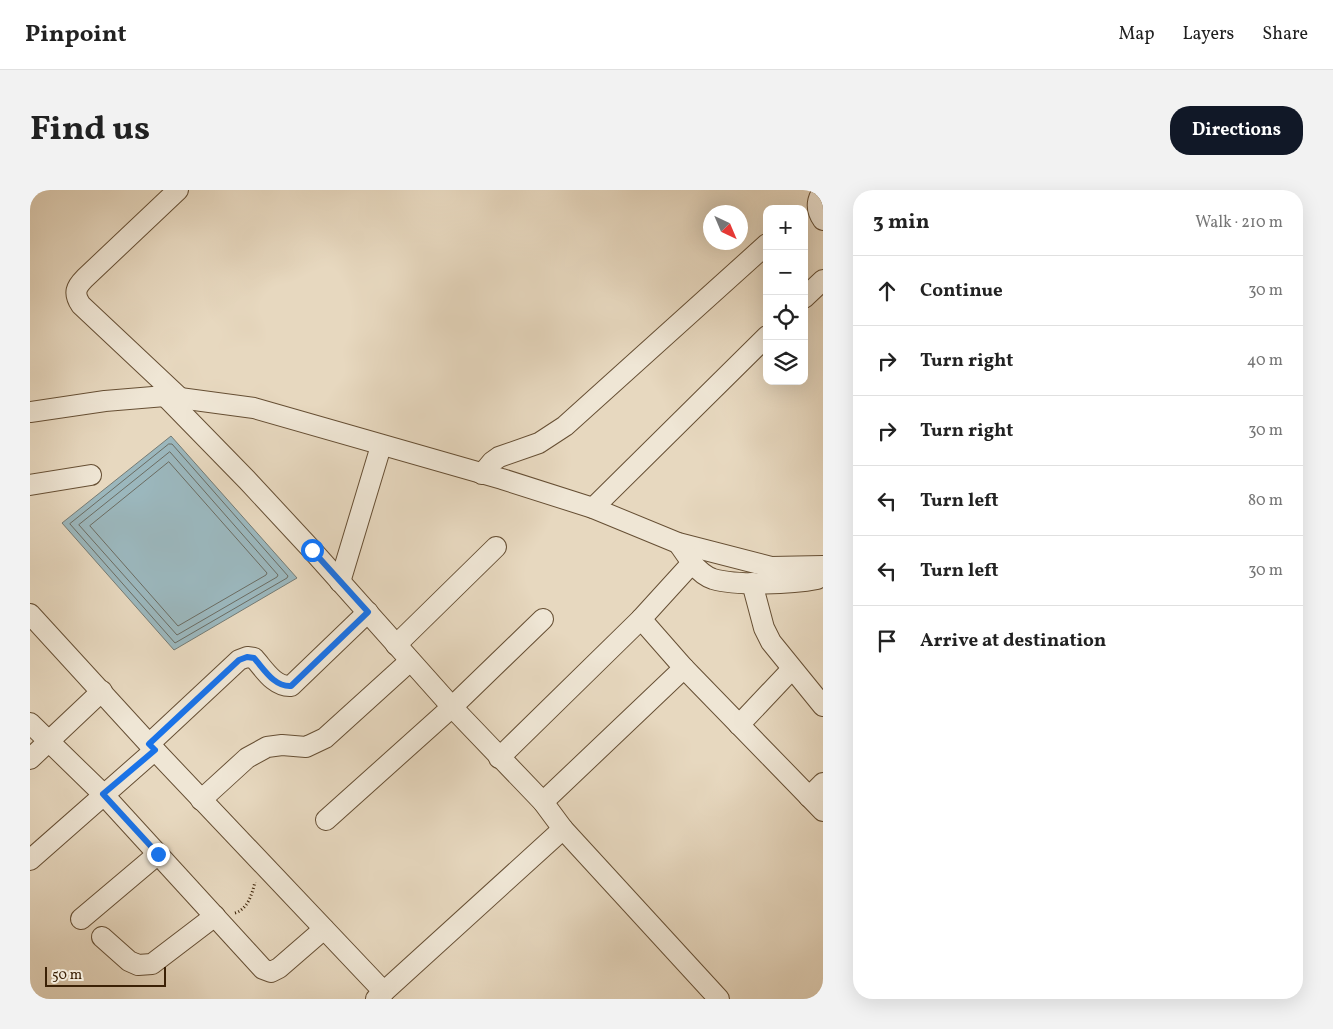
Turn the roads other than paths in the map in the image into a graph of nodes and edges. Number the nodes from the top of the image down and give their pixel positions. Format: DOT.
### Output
graph roads {
  1 [pos="178,190"];
  2 [pos="815,200"];
  3 [pos="823,220"];
  4 [pos="763,248"];
  5 [pos="823,280"];
  6 [pos="807,295"];
  7 [pos="763,340"];
  8 [pos="173,397"];
  9 [pos="30,412"];
  10 [pos="381,446"];
  11 [pos="482,474"];
  12 [pos="91,475"];
  13 [pos="30,485"];
  14 [pos="593,508"];
  15 [pos="678,543"];
  16 [pos="496,547"];
  17 [pos="692,563"];
  18 [pos="818,574"];
  19 [pos="340,582"];
  20 [pos="752,582"];
  21 [pos="368,612"];
  22 [pos="30,614"];
  23 [pos="543,619"];
  24 [pos="641,619"];
  25 [pos="396,645"];
  26 [pos="410,661"];
  27 [pos="684,668"];
  28 [pos="792,669"];
  29 [pos="102,691"];
  30 [pos="823,706"];
  31 [pos="452,708"];
  32 [pos="30,723"];
  33 [pos="739,725"];
  34 [pos="49,742"];
  35 [pos="152,747"];
  36 [pos="499,758"];
  37 [pos="30,759"];
  38 [pos="816,790"];
  39 [pos="103,794"];
  40 [pos="202,800"];
  41 [pos="542,802"];
  42 [pos="823,811"];
  43 [pos="326,820"];
  44 [pos="563,829"];
  45 [pos="158,854"];
  46 [pos="30,860"];
  47 [pos="215,916"];
  48 [pos="81,918"];
  49 [pos="324,929"];
  50 [pos="102,937"];
  51 [pos="380,995"];
  52 [pos="719,999"];
  1 -- 8 [label="street"];
  2 -- 3 [label="street"];
  4 -- 11 [label="street"];
  5 -- 6 [label="street"];
  7 -- 14 [label="street"];
  8 -- 9 [label="street"];
  8 -- 10 [label="street"];
  8 -- 19 [label="street"];
  10 -- 11 [label="street"];
  10 -- 19 [label="street"];
  11 -- 14 [label="street"];
  12 -- 13 [label="street"];
  14 -- 15 [label="street"];
  15 -- 17 [label="street"];
  15 -- 18 [label="street"];
  16 -- 25 [label="street"];
  17 -- 20 [label="street"];
  17 -- 24 [label="street"];
  18 -- 20 [label="street"];
  19 -- 21 [label="street"];
  20 -- 28 [label="street"];
  21 -- 25 [label="street"];
  21 -- 35 [label="street"];
  22 -- 29 [label="street"];
  23 -- 31 [label="street"];
  24 -- 27 [label="street"];
  24 -- 36 [label="street"];
  25 -- 26 [label="street"];
  26 -- 31 [label="street"];
  26 -- 40 [label="street"];
  27 -- 33 [label="street"];
  27 -- 41 [label="street"];
  28 -- 30 [label="street"];
  28 -- 33 [label="street"];
  29 -- 34 [label="street"];
  29 -- 35 [label="street"];
  31 -- 36 [label="street"];
  31 -- 43 [label="street"];
  32 -- 34 [label="street"];
  33 -- 38 [label="street"];
  34 -- 37 [label="street"];
  34 -- 39 [label="street"];
  35 -- 39 [label="street"];
  35 -- 40 [label="street"];
  36 -- 41 [label="street"];
  38 -- 42 [label="street"];
  39 -- 45 [label="street"];
  39 -- 46 [label="street"];
  40 -- 49 [label="street"];
  41 -- 44 [label="street"];
  44 -- 51 [label="street"];
  44 -- 52 [label="street"];
  45 -- 47 [label="street"];
  45 -- 48 [label="street"];
  47 -- 49 [label="street"];
  47 -- 50 [label="street"];
  49 -- 51 [label="street"];
}
